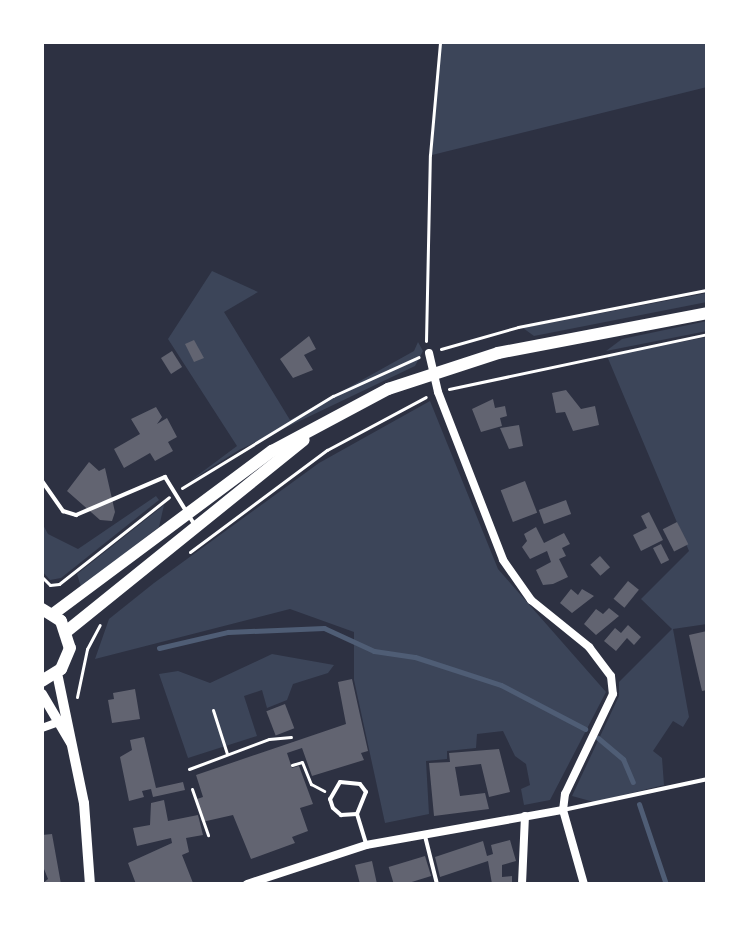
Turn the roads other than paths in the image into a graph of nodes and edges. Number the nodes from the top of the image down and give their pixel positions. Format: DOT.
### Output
graph roads {
  1 [pos="707,313"];
  2 [pos="429,353"];
  3 [pos="432,372"];
  4 [pos="319,427"];
  5 [pos="42,481"];
  6 [pos="185,512"];
  7 [pos="194,524"];
  8 [pos="48,611"];
  9 [pos="67,631"];
  10 [pos="57,673"];
  11 [pos="42,681"];
  12 [pos="42,694"];
  13 [pos="70,717"];
  14 [pos="57,723"];
  15 [pos="42,728"];
  16 [pos="72,744"];
  17 [pos="707,779"];
  18 [pos="563,810"];
  19 [pos="357,814"];
  20 [pos="525,816"];
  21 [pos="424,832"];
  22 [pos="366,845"];
  23 [pos="90,884"];
  24 [pos="247,884"];
  25 [pos="437,884"];
  26 [pos="522,884"];
  27 [pos="584,884"];
  1 -- 3 [label="main road"];
  2 -- 3 [label="street"];
  3 -- 4 [label="main road"];
  3 -- 18 [label="street"];
  4 -- 6 [label="main road"];
  4 -- 7 [label="main road"];
  5 -- 6 [label="lane"];
  6 -- 7 [label="lane"];
  6 -- 8 [label="main road"];
  7 -- 9 [label="main road"];
  8 -- 9 [label="main road"];
  9 -- 10 [label="main road"];
  10 -- 11 [label="main road"];
  10 -- 13 [label="street"];
  12 -- 14 [label="street"];
  13 -- 14 [label="street"];
  13 -- 16 [label="street"];
  14 -- 15 [label="street"];
  14 -- 16 [label="street"];
  16 -- 23 [label="street"];
  17 -- 18 [label="lane"];
  18 -- 20 [label="street"];
  18 -- 27 [label="street"];
  19 -- 19 [label="lane"];
  19 -- 22 [label="lane"];
  20 -- 21 [label="street"];
  20 -- 26 [label="street"];
  21 -- 22 [label="street"];
  21 -- 25 [label="lane"];
  22 -- 24 [label="street"];
}
